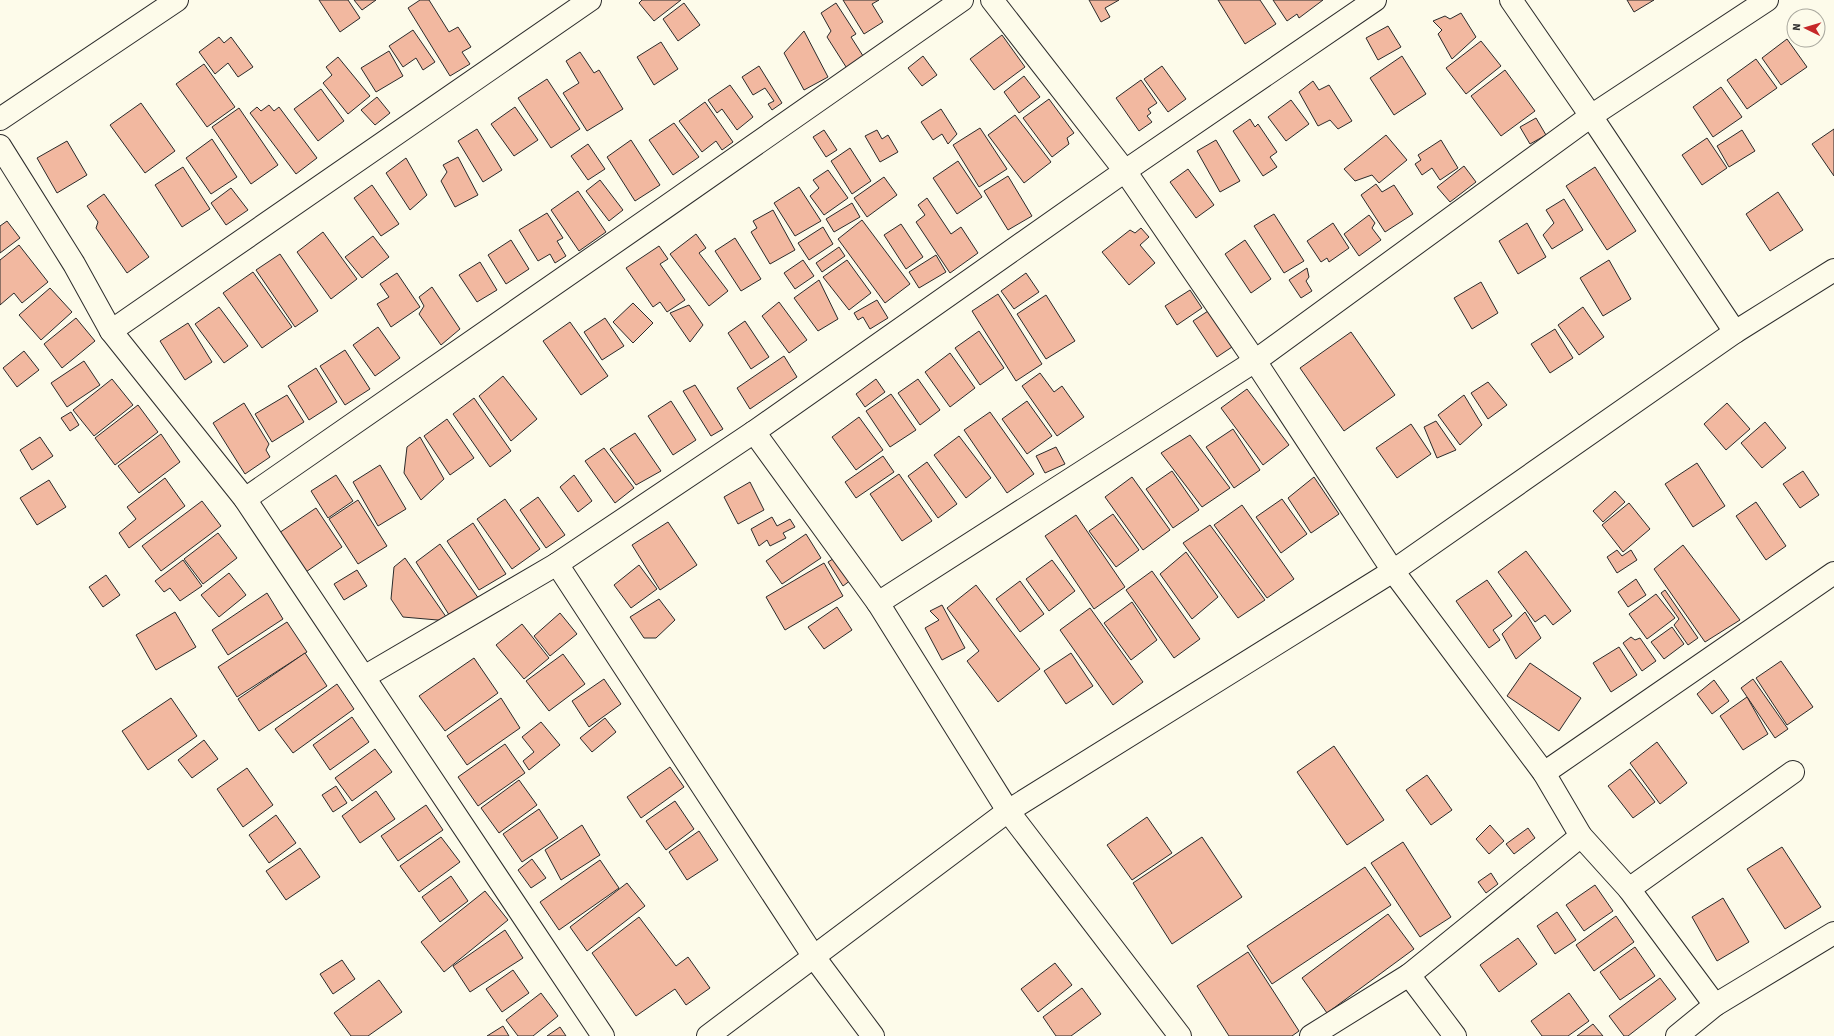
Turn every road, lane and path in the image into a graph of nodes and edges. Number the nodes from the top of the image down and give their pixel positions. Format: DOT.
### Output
graph roads {
  1 [pos="177,0"];
  2 [pos="590,0"];
  3 [pos="962,0"];
  4 [pos="992,0"];
  5 [pos="1375,0"];
  6 [pos="1512,0"];
  7 [pos="1767,0"];
  8 [pos="1591,116"];
  9 [pos="0,119"];
  10 [pos="0,146"];
  11 [pos="1125,170"];
  12 [pos="1834,270"];
  13 [pos="111,331"];
  14 [pos="1735,332"];
  15 [pos="1255,361"];
  16 [pos="754,432"];
  17 [pos="245,499"];
  18 [pos="557,564"];
  19 [pos="1393,571"];
  20 [pos="1834,573"];
  21 [pos="878,603"];
  22 [pos="364,677"];
  23 [pos="1792,772"];
  24 [pos="1544,773"];
  25 [pos="1008,811"];
  26 [pos="1581,836"];
  27 [pos="1630,889"];
  28 [pos="1834,933"];
  29 [pos="814,957"];
  30 [pos="1410,975"];
  31 [pos="1715,1005"];
  32 [pos="603,1036"];
  33 [pos="708,1036"];
  34 [pos="873,1036"];
  35 [pos="1180,1036"];
  36 [pos="1312,1036"];
  37 [pos="1455,1036"];
  38 [pos="1677,1036"];
  1 -- 9 [label="street"];
  2 -- 13 [label="street"];
  3 -- 17 [label="street"];
  4 -- 11 [label="street"];
  5 -- 11 [label="street"];
  6 -- 8 [label="street"];
  7 -- 8 [label="street"];
  8 -- 14 [label="street"];
  8 -- 15 [label="street"];
  10 -- 13 [label="street"];
  11 -- 15 [label="street"];
  11 -- 16 [label="street"];
  12 -- 14 [label="street"];
  13 -- 17 [label="street"];
  14 -- 19 [label="street"];
  15 -- 19 [label="street"];
  15 -- 21 [label="street"];
  16 -- 18 [label="street"];
  16 -- 21 [label="street"];
  17 -- 22 [label="street"];
  18 -- 22 [label="street"];
  18 -- 29 [label="street"];
  19 -- 24 [label="street"];
  19 -- 25 [label="street"];
  20 -- 24 [label="street"];
  21 -- 25 [label="street"];
  22 -- 32 [label="street"];
  23 -- 27 [label="street"];
  24 -- 26 [label="street"];
  25 -- 29 [label="street"];
  25 -- 35 [label="street"];
  26 -- 27 [label="street"];
  26 -- 30 [label="street"];
  27 -- 31 [label="street"];
  28 -- 31 [label="street"];
  29 -- 33 [label="street"];
  29 -- 34 [label="street"];
  30 -- 36 [label="street"];
  30 -- 37 [label="street"];
  31 -- 38 [label="street"];
}
